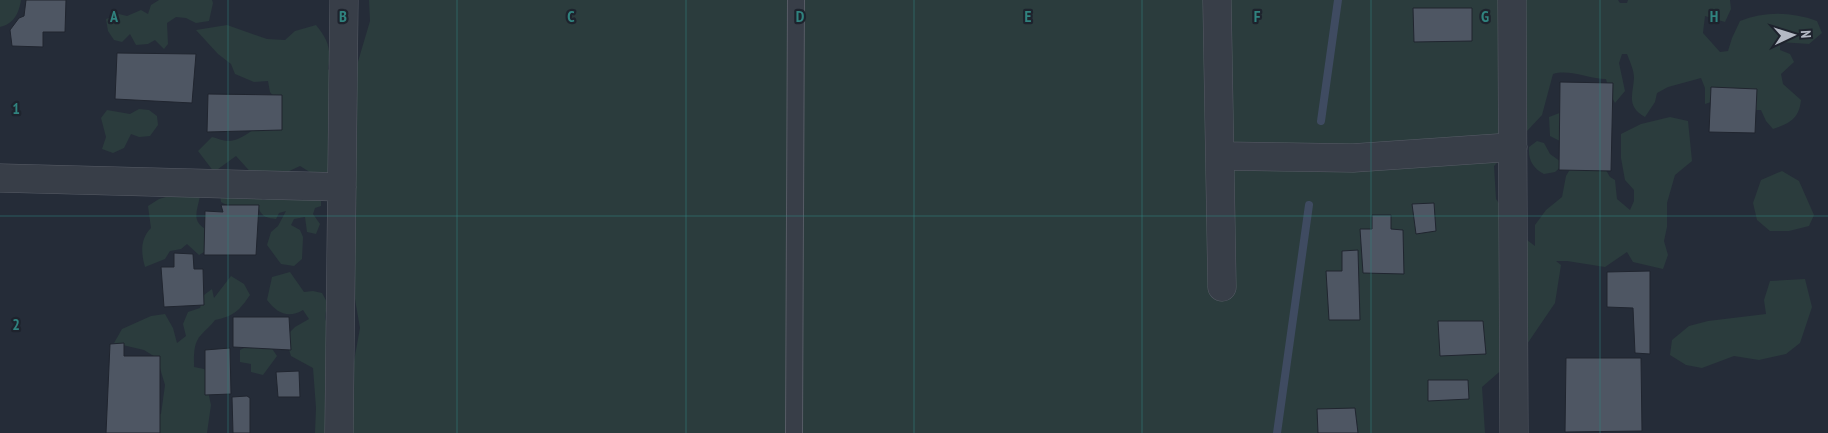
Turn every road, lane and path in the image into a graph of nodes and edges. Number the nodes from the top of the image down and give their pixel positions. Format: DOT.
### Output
graph roads {
  1 [pos="344,0"];
  2 [pos="796,0"];
  3 [pos="1217,0"];
  4 [pos="1512,0"];
  5 [pos="1513,148"];
  6 [pos="1220,156"];
  7 [pos="0,178"];
  8 [pos="342,187"];
  9 [pos="1222,287"];
  10 [pos="339,433"];
  11 [pos="794,433"];
  12 [pos="1514,433"];
  1 -- 8 [label="street"];
  2 -- 11 [label="lane"];
  3 -- 6 [label="street"];
  4 -- 5 [label="street"];
  5 -- 6 [label="street"];
  5 -- 12 [label="street"];
  6 -- 9 [label="street"];
  7 -- 8 [label="street"];
  8 -- 10 [label="street"];
}
